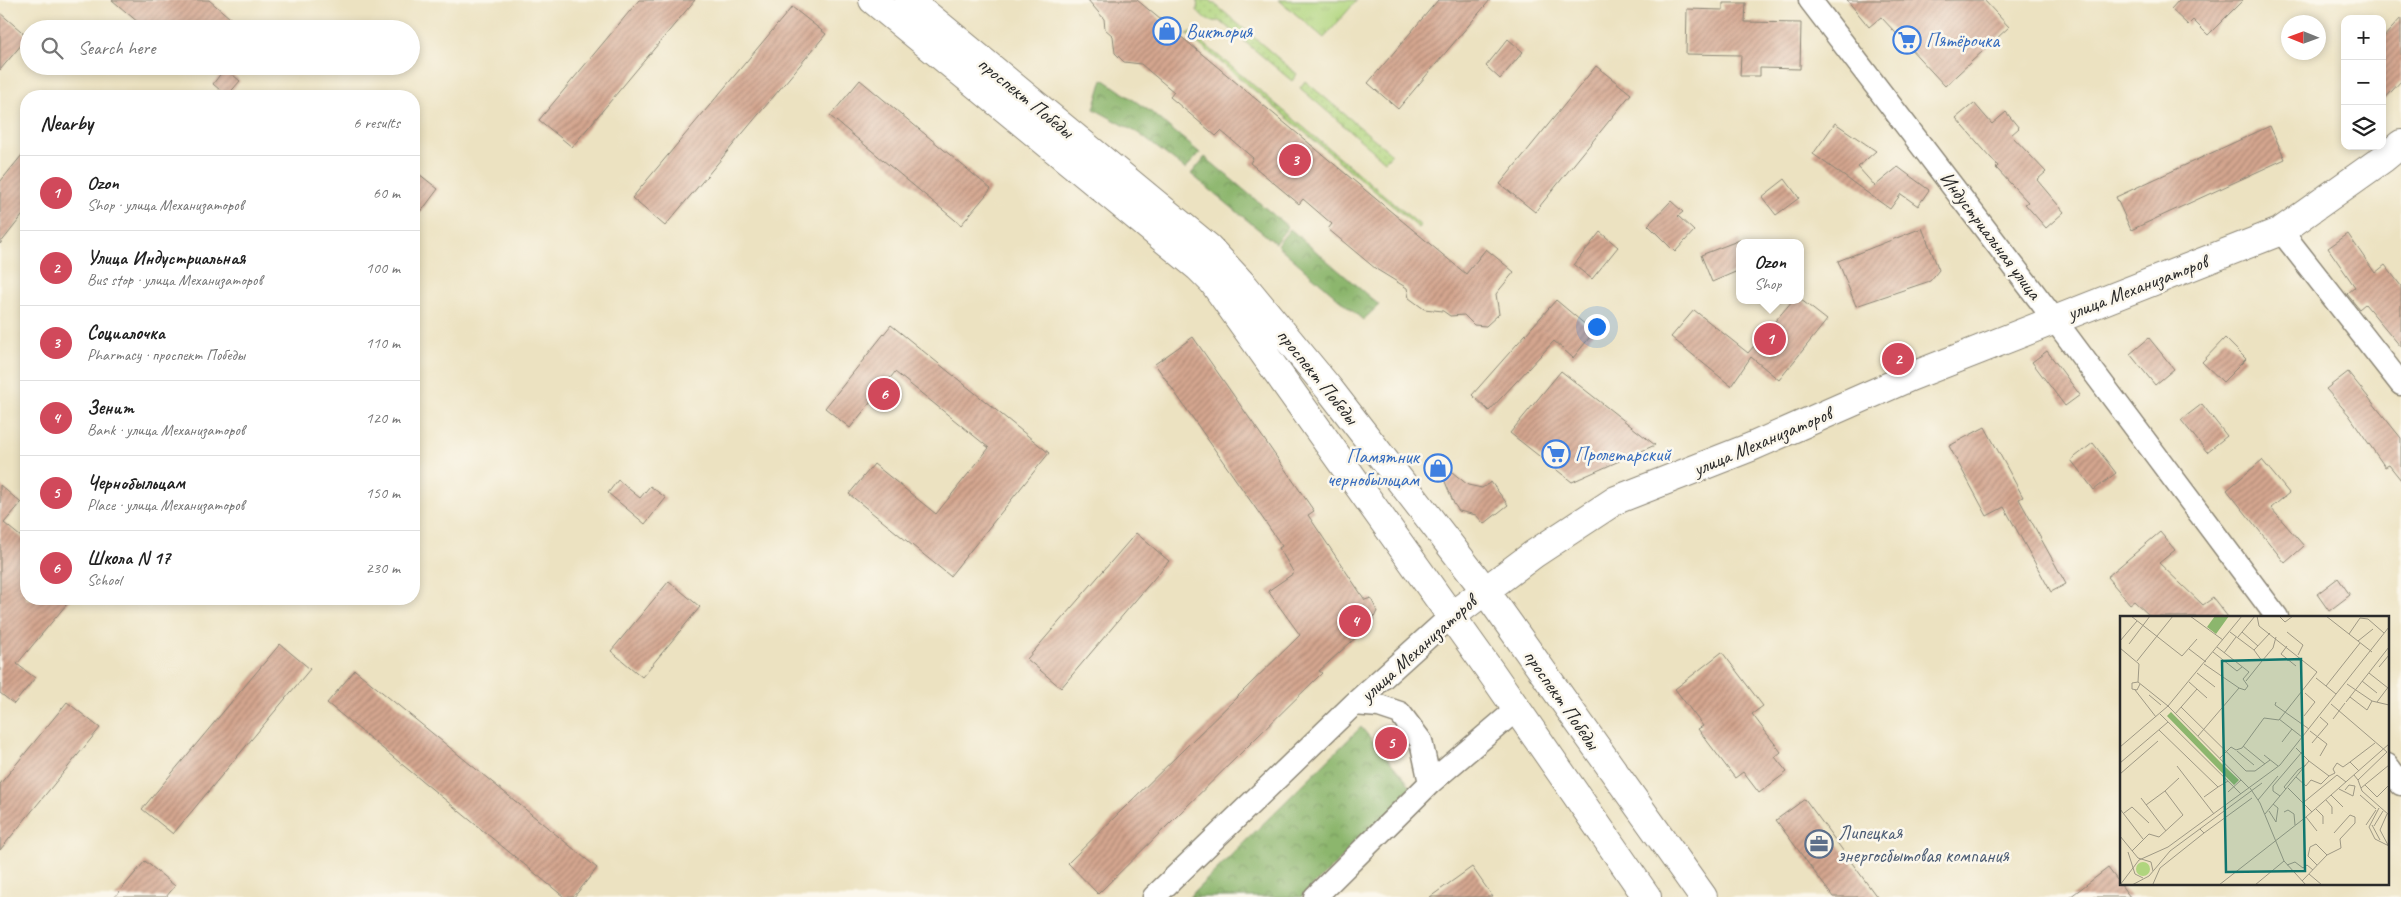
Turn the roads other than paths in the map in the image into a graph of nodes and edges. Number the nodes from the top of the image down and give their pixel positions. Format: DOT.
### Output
graph roads {
  1 [pos="873,0"];
  2 [pos="909,0"];
  3 [pos="1810,0"];
  4 [pos="2401,144"];
  5 [pos="2281,231"];
  6 [pos="2054,319"];
  7 [pos="2401,384"];
  8 [pos="1484,590"];
  9 [pos="2276,616"];
  10 [pos="1450,617"];
  11 [pos="1354,704"];
  12 [pos="1517,709"];
  13 [pos="2388,766"];
  14 [pos="1430,783"];
  15 [pos="2401,784"];
  16 [pos="1154,897"];
  17 [pos="1315,897"];
  18 [pos="1647,897"];
  19 [pos="1703,897"];
  1 -- 10 [label="main road, проспект Победы"];
  2 -- 8 [label="main road, проспект Победы"];
  3 -- 6 [label="street, Индустриальная улица"];
  4 -- 5 [label="main road, улица Механизаторов"];
  5 -- 6 [label="main road, улица Механизаторов"];
  5 -- 7 [label="street"];
  6 -- 8 [label="main road, улица Механизаторов"];
  6 -- 9 [label="street, Индустриальная улица"];
  8 -- 10 [label="main road, улица Механизаторов"];
  8 -- 19 [label="main road, проспект Победы"];
  10 -- 11 [label="street, улица Механизаторов"];
  10 -- 12 [label="main road, проспект Победы"];
  11 -- 14 [label="street"];
  11 -- 16 [label="street, улица Механизаторов"];
  12 -- 14 [label="street"];
  12 -- 18 [label="main road, проспект Победы"];
  13 -- 15 [label="street"];
  14 -- 17 [label="street"];
}
